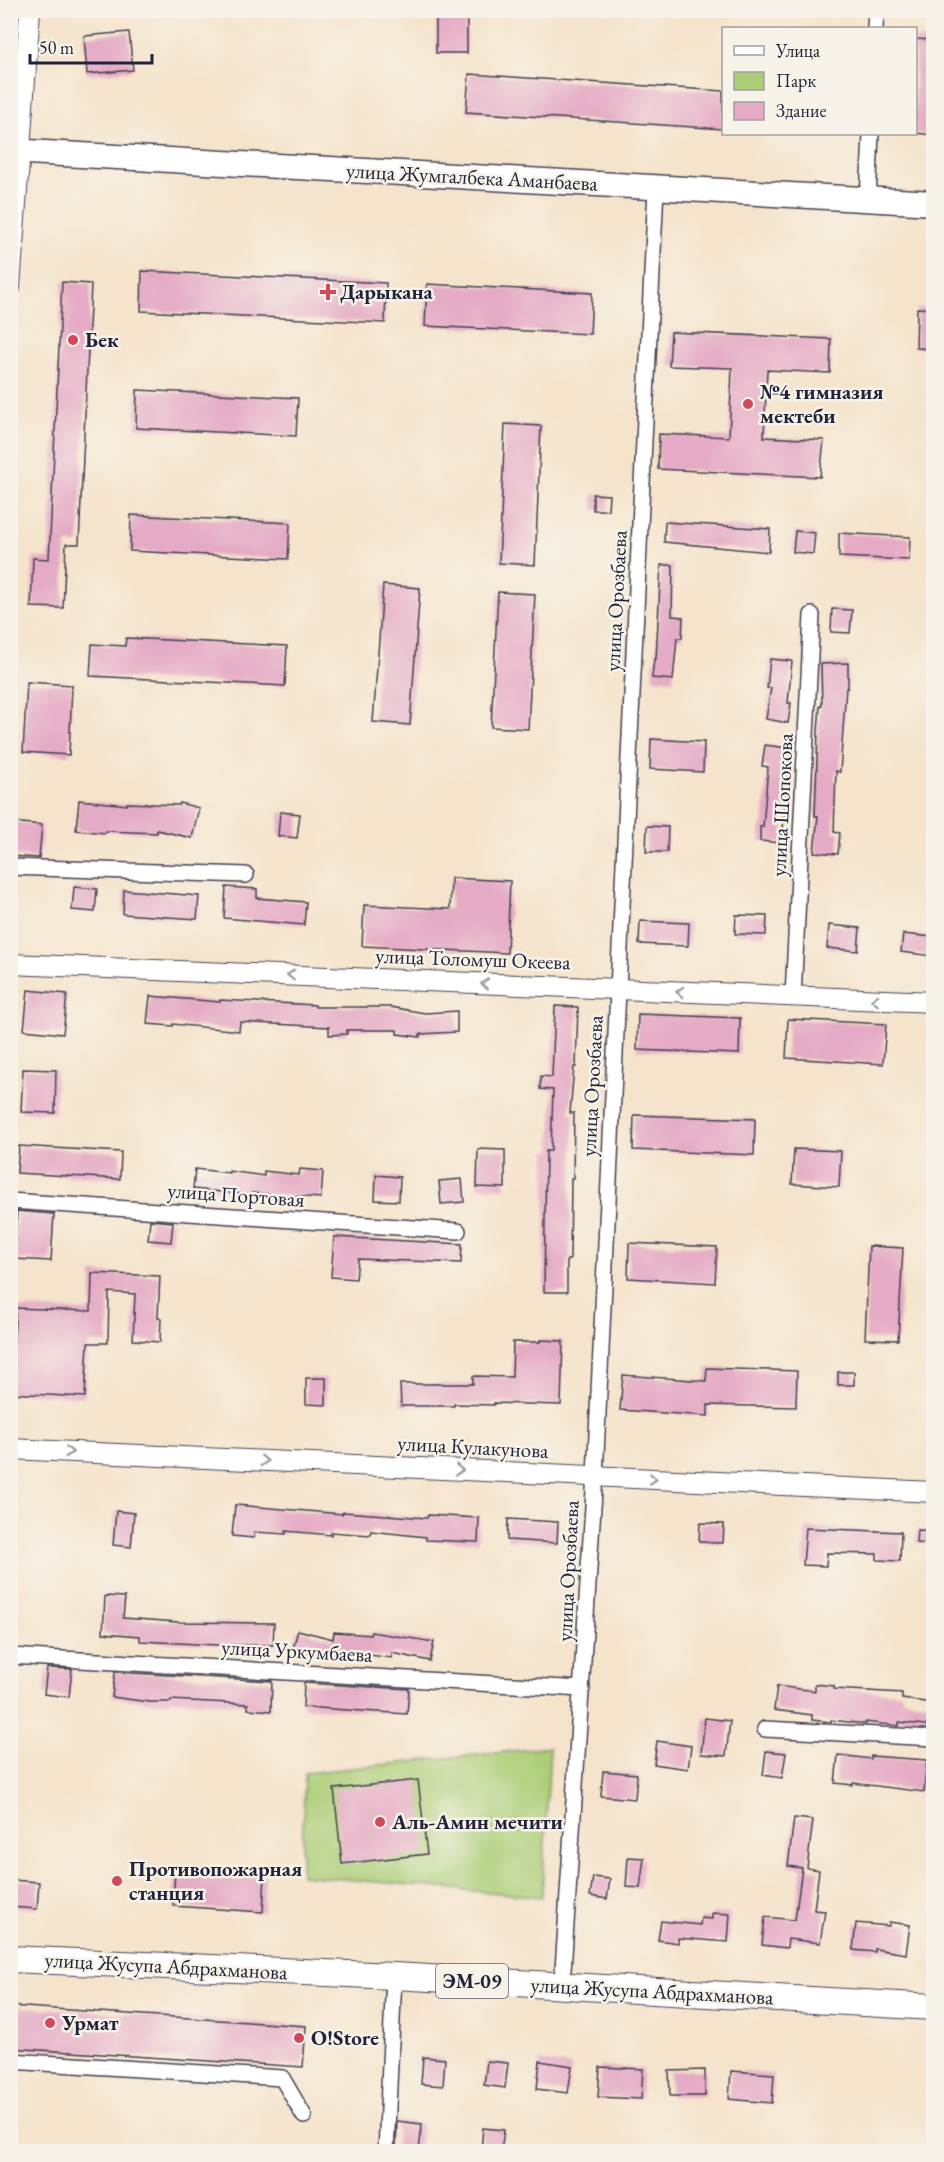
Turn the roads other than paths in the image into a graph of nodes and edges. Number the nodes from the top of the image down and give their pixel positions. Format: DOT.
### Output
graph roads {
  1 [pos="30,10"];
  2 [pos="876,10"];
  3 [pos="875,27"];
  4 [pos="871,135"];
  5 [pos="16,152"];
  6 [pos="656,188"];
  7 [pos="868,200"];
  8 [pos="933,203"];
  9 [pos="10,287"];
  10 [pos="812,615"];
  11 [pos="10,867"];
  12 [pos="246,875"];
  13 [pos="10,964"];
  14 [pos="617,989"];
  15 [pos="793,997"];
  16 [pos="933,1002"];
  17 [pos="10,1201"];
  18 [pos="458,1231"];
  19 [pos="10,1449"];
  20 [pos="595,1476"];
  21 [pos="933,1492"];
  22 [pos="10,1656"];
  23 [pos="582,1689"];
  24 [pos="765,1729"];
  25 [pos="933,1738"];
  26 [pos="10,1959"];
  27 [pos="394,1976"];
  28 [pos="562,1986"];
  29 [pos="933,2007"];
  30 [pos="10,2061"];
  31 [pos="304,2116"];
  32 [pos="386,2151"];
  1 -- 5 [label="street"];
  2 -- 3 [label="street"];
  4 -- 7 [label="street"];
  5 -- 6 [label="main road, улица Жумгалбека Аманбаева"];
  5 -- 9 [label="street"];
  6 -- 7 [label="main road, улица Жумгалбека Аманбаева"];
  6 -- 14 [label="street, улица Орозбаева"];
  7 -- 8 [label="main road, улица Жумгалбека Аманбаева"];
  10 -- 15 [label="street, улица Шопокова"];
  11 -- 12 [label="street"];
  14 -- 13 [label="street, улица Толомуш Океева, one-way"];
  15 -- 14 [label="street, улица Толомуш Океева, one-way"];
  14 -- 20 [label="street, улица Орозбаева"];
  16 -- 15 [label="street, улица Толомуш Океева, one-way"];
  17 -- 18 [label="street, улица Портовая"];
  19 -- 20 [label="street, улица Кулакунова, one-way"];
  20 -- 21 [label="street, улица Кулакунова, one-way"];
  20 -- 23 [label="street, улица Орозбаева"];
  22 -- 23 [label="street, улица Уркумбаева"];
  23 -- 28 [label="street, улица Орозбаева"];
  24 -- 25 [label="street"];
  26 -- 27 [label="highway, улица Жусупа Абдрахманова / ЭМ-09"];
  27 -- 28 [label="highway, улица Жусупа Абдрахманова / ЭМ-09"];
  27 -- 32 [label="street"];
  28 -- 29 [label="highway, улица Жусупа Абдрахманова / ЭМ-09"];
  30 -- 31 [label="street"];
}
